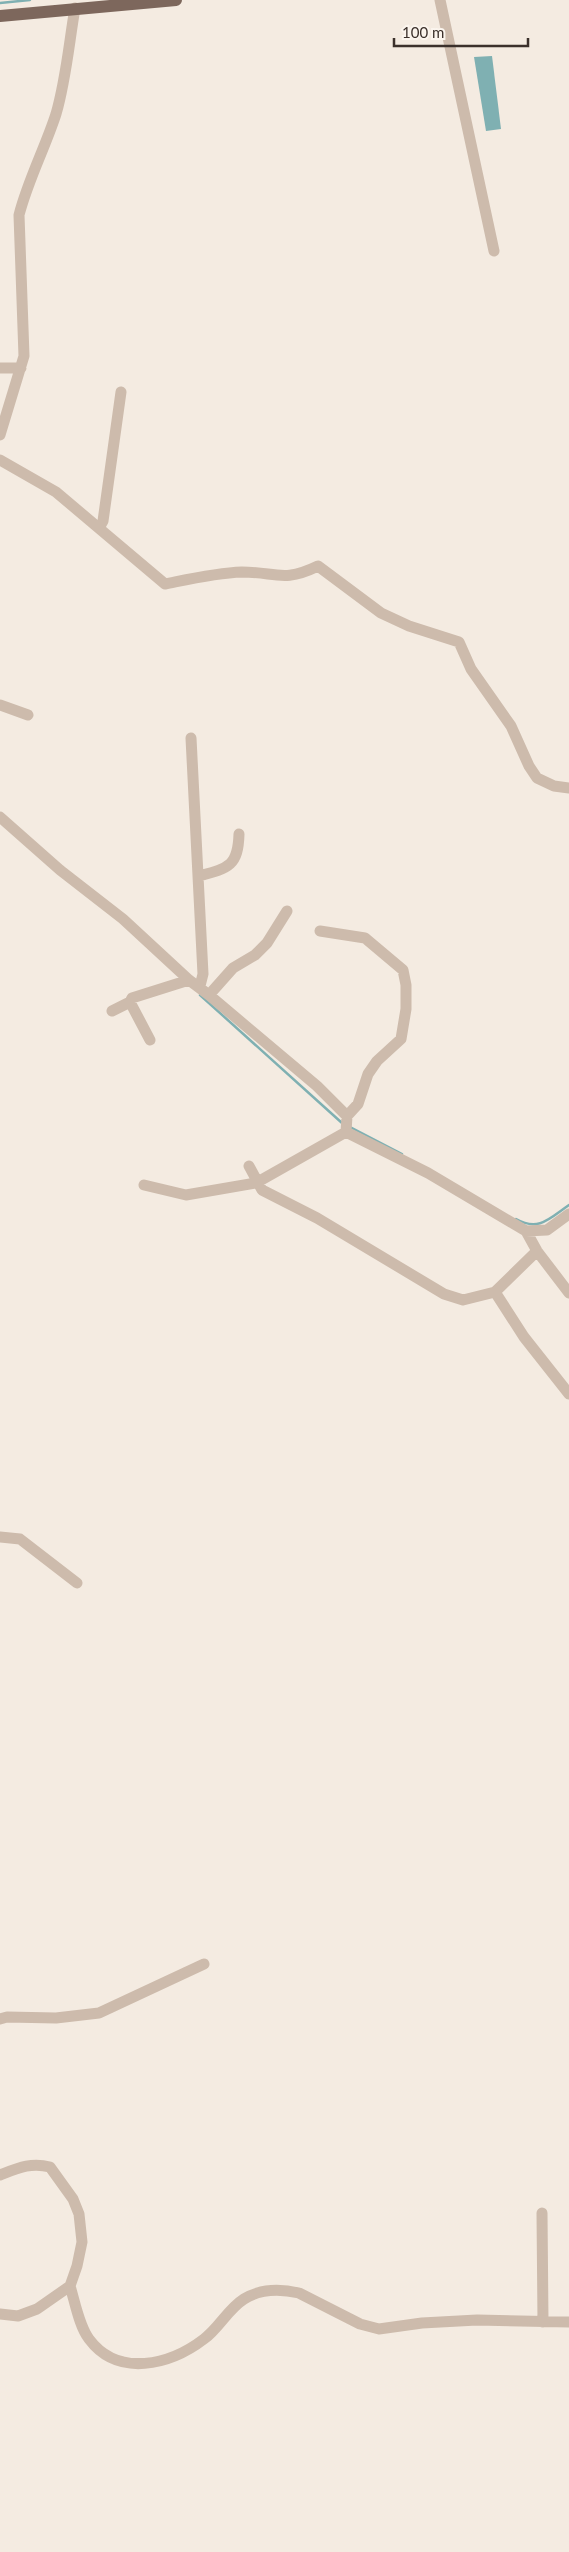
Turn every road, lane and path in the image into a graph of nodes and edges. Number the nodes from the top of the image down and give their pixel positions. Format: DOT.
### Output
graph roads {
  1 [pos="176,0"];
  2 [pos="440,0"];
  3 [pos="76,8"];
  4 [pos="0,16"];
  5 [pos="494,251"];
  6 [pos="0,368"];
  7 [pos="21,368"];
  8 [pos="121,392"];
  9 [pos="0,435"];
  10 [pos="0,460"];
  11 [pos="99,528"];
  12 [pos="0,705"];
  13 [pos="28,715"];
  14 [pos="191,738"];
  15 [pos="569,788"];
  16 [pos="0,817"];
  17 [pos="239,834"];
  18 [pos="200,876"];
  19 [pos="287,911"];
  20 [pos="320,931"];
  21 [pos="189,980"];
  22 [pos="200,986"];
  23 [pos="209,995"];
  24 [pos="130,1002"];
  25 [pos="112,1011"];
  26 [pos="150,1040"];
  27 [pos="347,1124"];
  28 [pos="249,1166"];
  29 [pos="256,1183"];
  30 [pos="144,1184"];
  31 [pos="569,1214"];
  32 [pos="526,1231"];
  33 [pos="537,1251"];
  34 [pos="494,1292"];
  35 [pos="569,1293"];
  36 [pos="569,1394"];
  37 [pos="0,1537"];
  38 [pos="78,1583"];
  39 [pos="204,1964"];
  40 [pos="0,2020"];
  41 [pos="0,2175"];
  42 [pos="542,2213"];
  43 [pos="70,2286"];
  44 [pos="0,2314"];
  45 [pos="543,2322"];
  46 [pos="569,2322"];
  1 -- 3 [label="main road"];
  2 -- 5 [label="street"];
  3 -- 4 [label="main road"];
  3 -- 7 [label="street"];
  6 -- 7 [label="street"];
  7 -- 9 [label="street"];
  8 -- 11 [label="street"];
  10 -- 11 [label="street"];
  11 -- 15 [label="street"];
  12 -- 13 [label="street"];
  14 -- 18 [label="street"];
  16 -- 21 [label="street"];
  17 -- 18 [label="street"];
  18 -- 22 [label="street"];
  19 -- 23 [label="street"];
  20 -- 27 [label="street"];
  21 -- 22 [label="street"];
  21 -- 24 [label="street"];
  22 -- 23 [label="street"];
  23 -- 27 [label="street"];
  24 -- 25 [label="street"];
  24 -- 26 [label="street"];
  27 -- 29 [label="street"];
  27 -- 32 [label="street"];
  28 -- 29 [label="street"];
  29 -- 30 [label="street"];
  29 -- 34 [label="street"];
  31 -- 32 [label="street"];
  32 -- 33 [label="street"];
  33 -- 34 [label="street"];
  33 -- 35 [label="street"];
  34 -- 36 [label="street"];
  37 -- 38 [label="street"];
  39 -- 40 [label="street"];
  41 -- 43 [label="street"];
  42 -- 45 [label="street"];
  43 -- 44 [label="street"];
  43 -- 45 [label="street"];
  45 -- 46 [label="street"];
}
